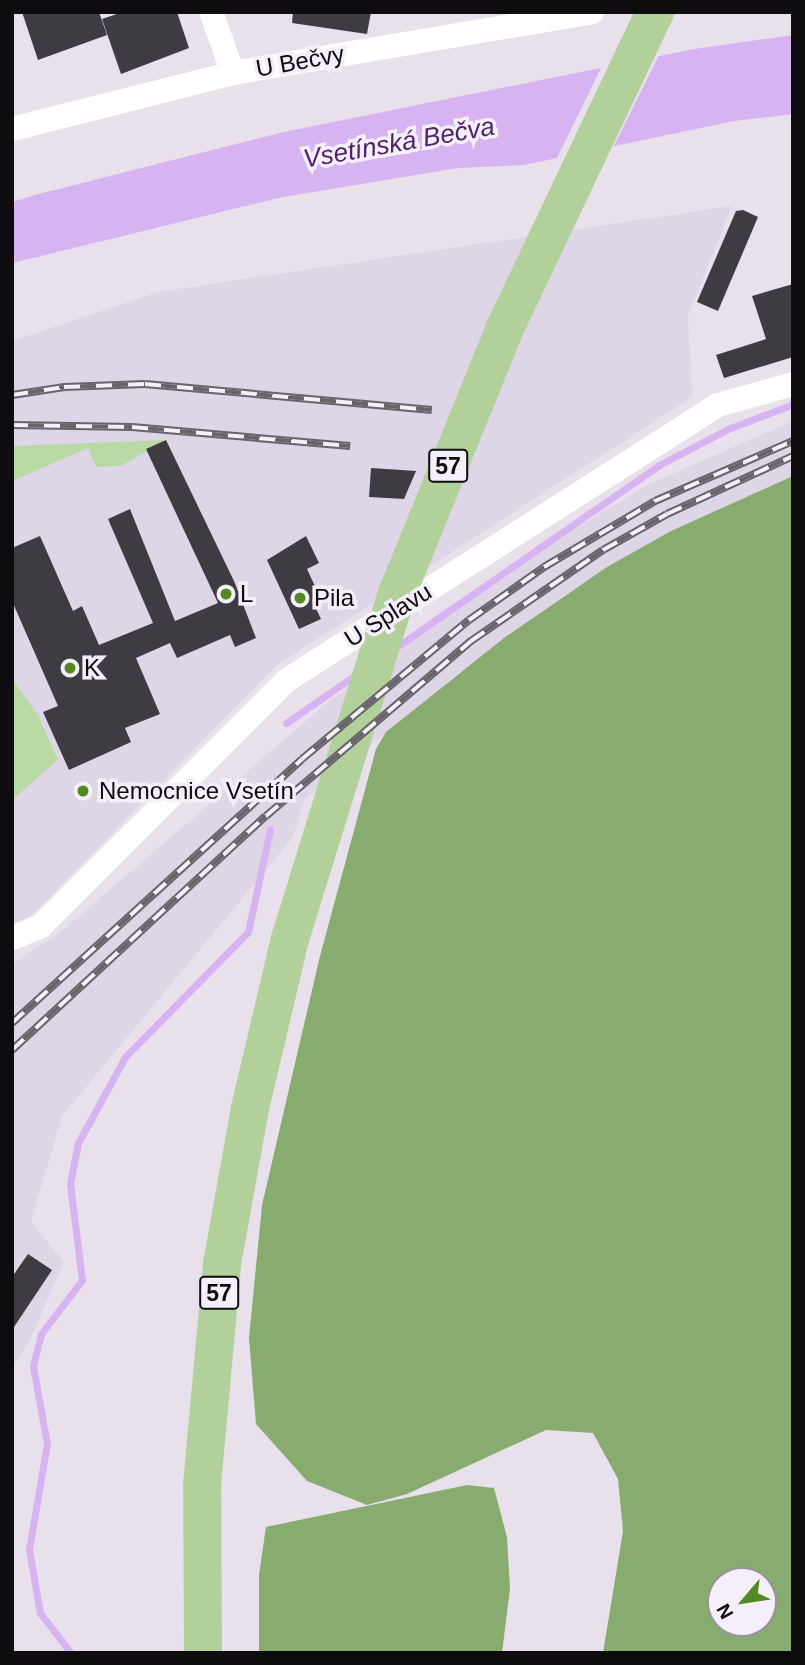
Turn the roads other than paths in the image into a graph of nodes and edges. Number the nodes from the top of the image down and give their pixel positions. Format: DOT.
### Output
graph roads {
  1 [pos="211,12"];
  2 [pos="592,12"];
  3 [pos="655,12"];
  4 [pos="233,73"];
  5 [pos="12,129"];
  6 [pos="793,384"];
  7 [pos="12,938"];
  8 [pos="203,1653"];
  1 -- 4 [label="street"];
  2 -- 4 [label="street, U Bečvy"];
  3 -- 8 [label="main road, 57"];
  4 -- 5 [label="street, U Bečvy"];
  6 -- 7 [label="street, U Splavu"];
}
